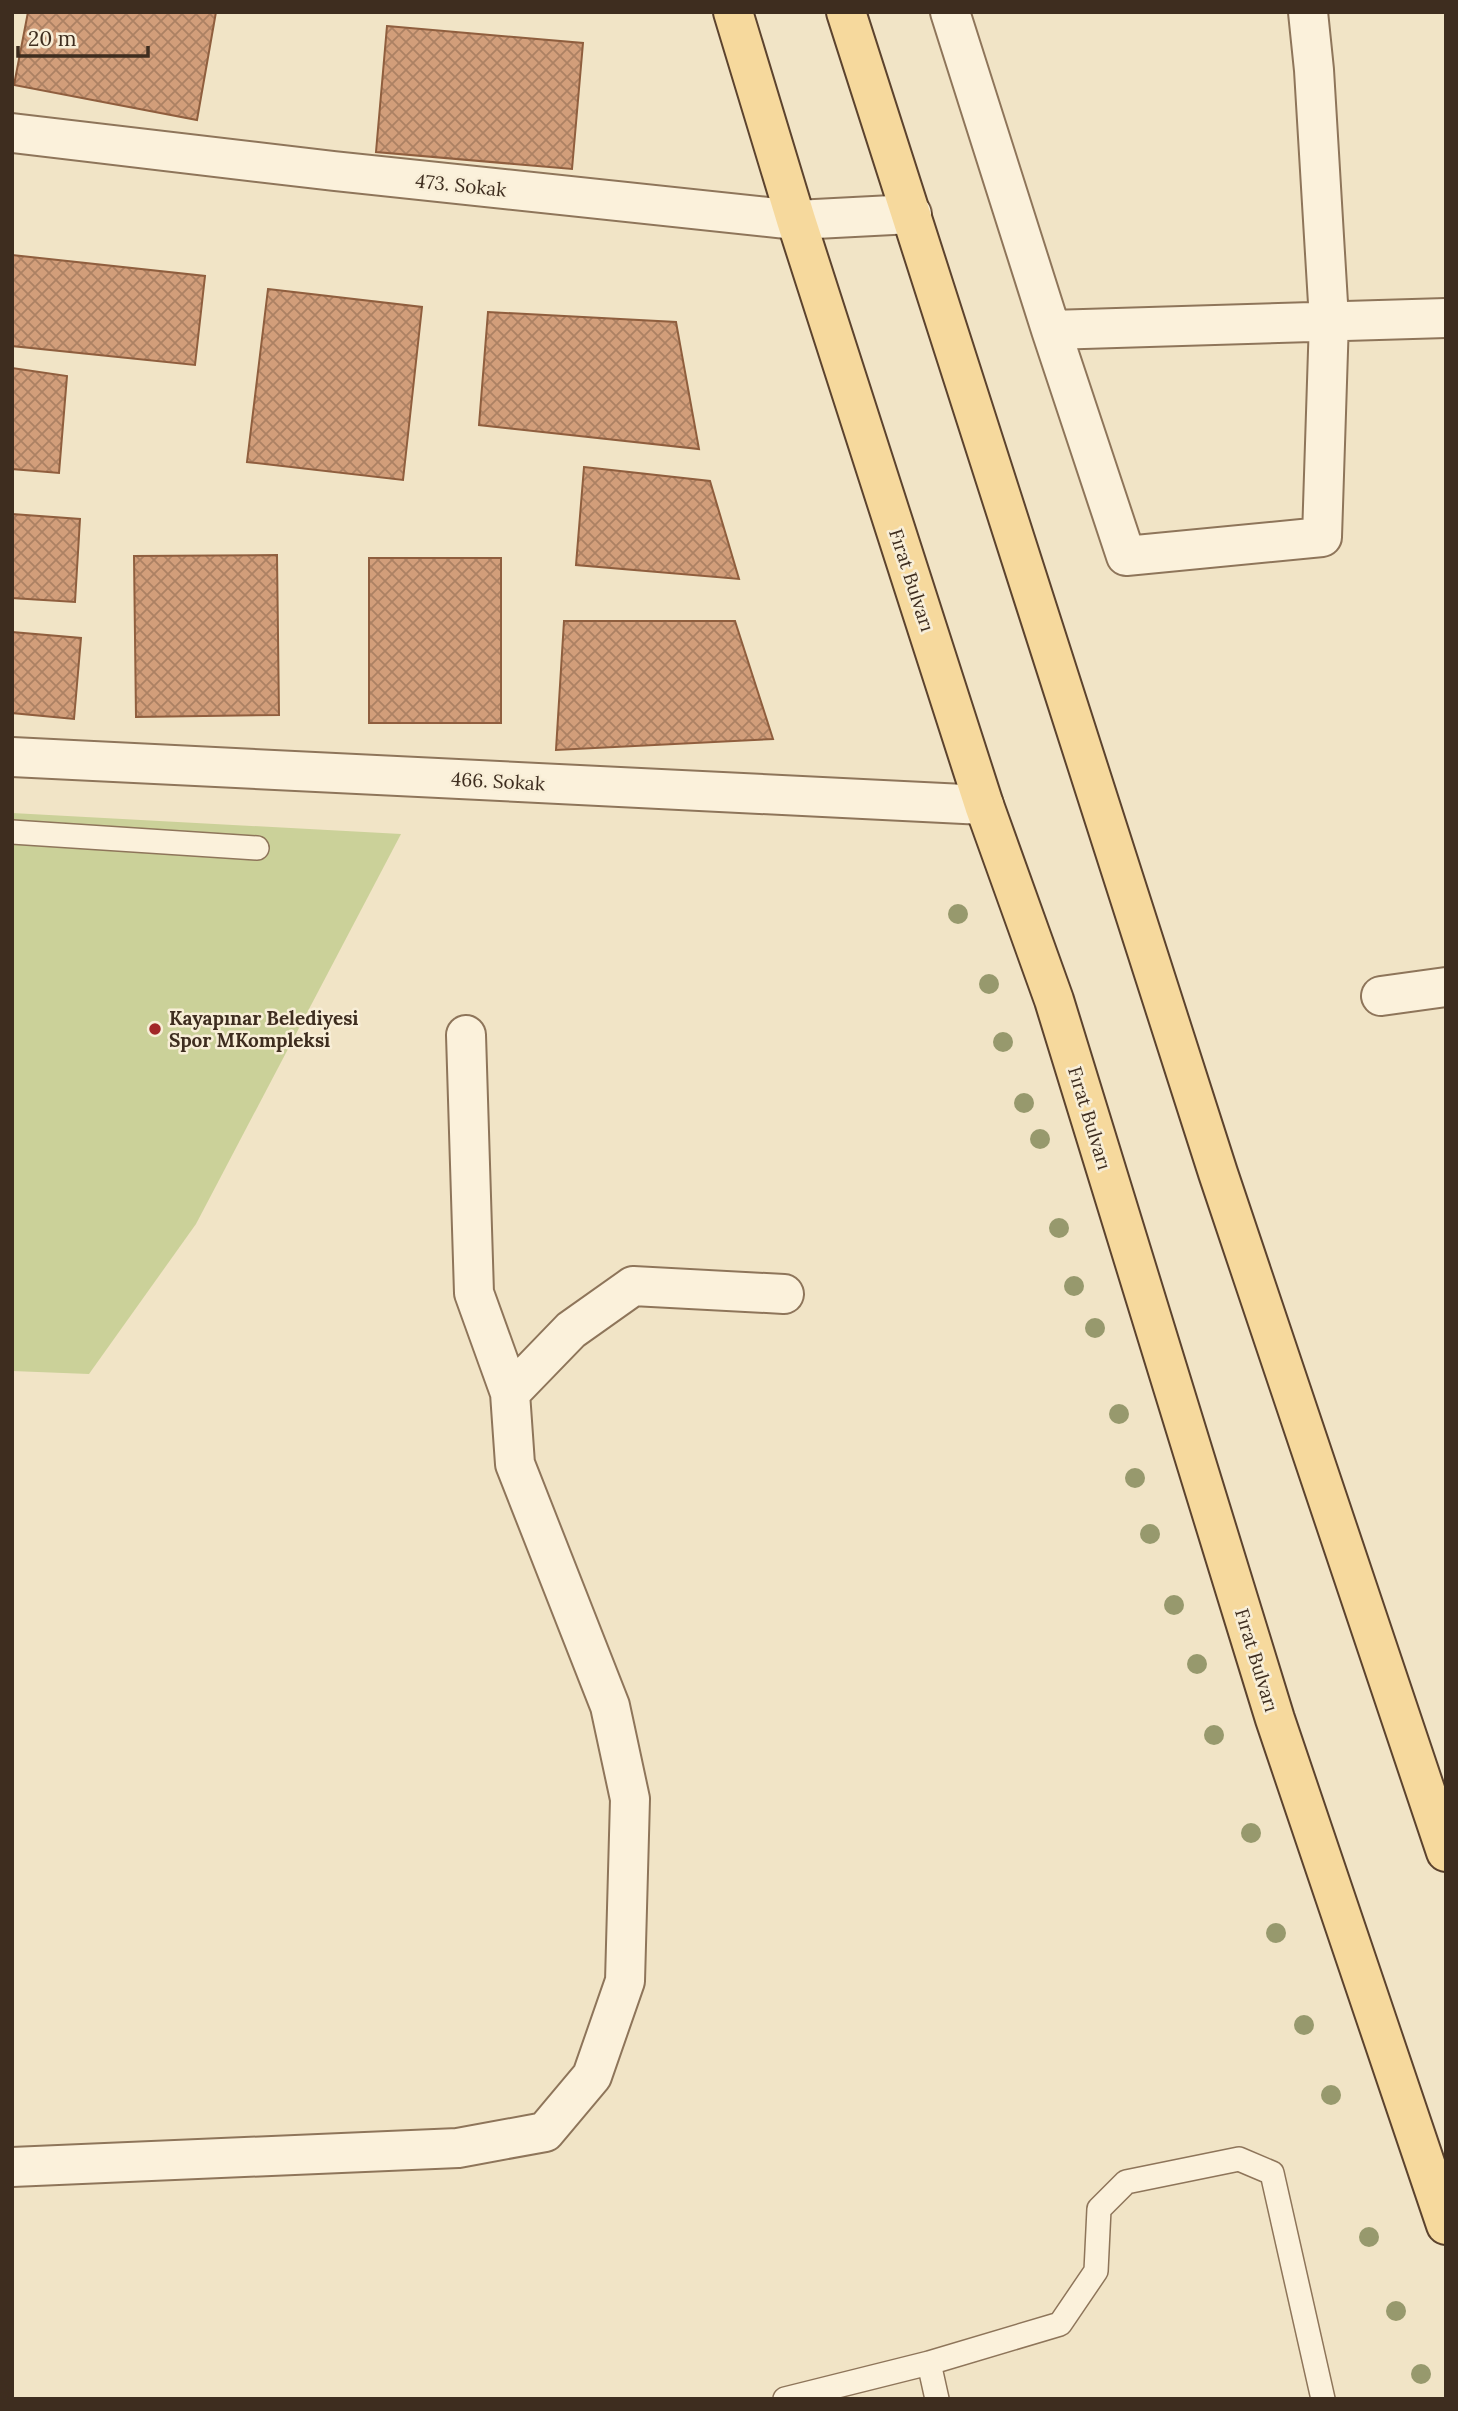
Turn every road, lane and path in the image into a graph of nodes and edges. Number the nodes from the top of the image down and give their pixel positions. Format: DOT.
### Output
graph roads {
  1 [pos="733,12"];
  2 [pos="846,12"];
  3 [pos="950,12"];
  4 [pos="1307,12"];
  5 [pos="12,133"];
  6 [pos="912,214"];
  7 [pos="796,220"];
  8 [pos="1446,318"];
  9 [pos="1329,320"];
  10 [pos="1051,330"];
  11 [pos="12,757"];
  12 [pos="984,804"];
  13 [pos="12,832"];
  14 [pos="257,848"];
  15 [pos="1446,987"];
  16 [pos="1381,996"];
  17 [pos="467,1034"];
  18 [pos="784,1294"];
  19 [pos="510,1393"];
  20 [pos="1446,1852"];
  21 [pos="12,2167"];
  22 [pos="1446,2225"];
  23 [pos="929,2362"];
  24 [pos="785,2399"];
  25 [pos="937,2399"];
  26 [pos="1323,2399"];
  1 -- 7 [label="main road, Fırat Bulvarı"];
  2 -- 6 [label="main road"];
  3 -- 10 [label="street"];
  4 -- 9 [label="street"];
  5 -- 7 [label="street, 473. Sokak"];
  6 -- 7 [label="street, 473. Sokak"];
  6 -- 20 [label="main road"];
  7 -- 12 [label="main road, Fırat Bulvarı"];
  8 -- 9 [label="street"];
  9 -- 10 [label="street"];
  9 -- 10 [label="street"];
  11 -- 12 [label="street, 466. Sokak"];
  12 -- 22 [label="main road, Fırat Bulvarı"];
  13 -- 14 [label="lane"];
  15 -- 16 [label="street"];
  17 -- 19 [label="street"];
  18 -- 19 [label="street"];
  19 -- 21 [label="street"];
  23 -- 24 [label="lane"];
  23 -- 25 [label="lane"];
  23 -- 26 [label="lane"];
}
